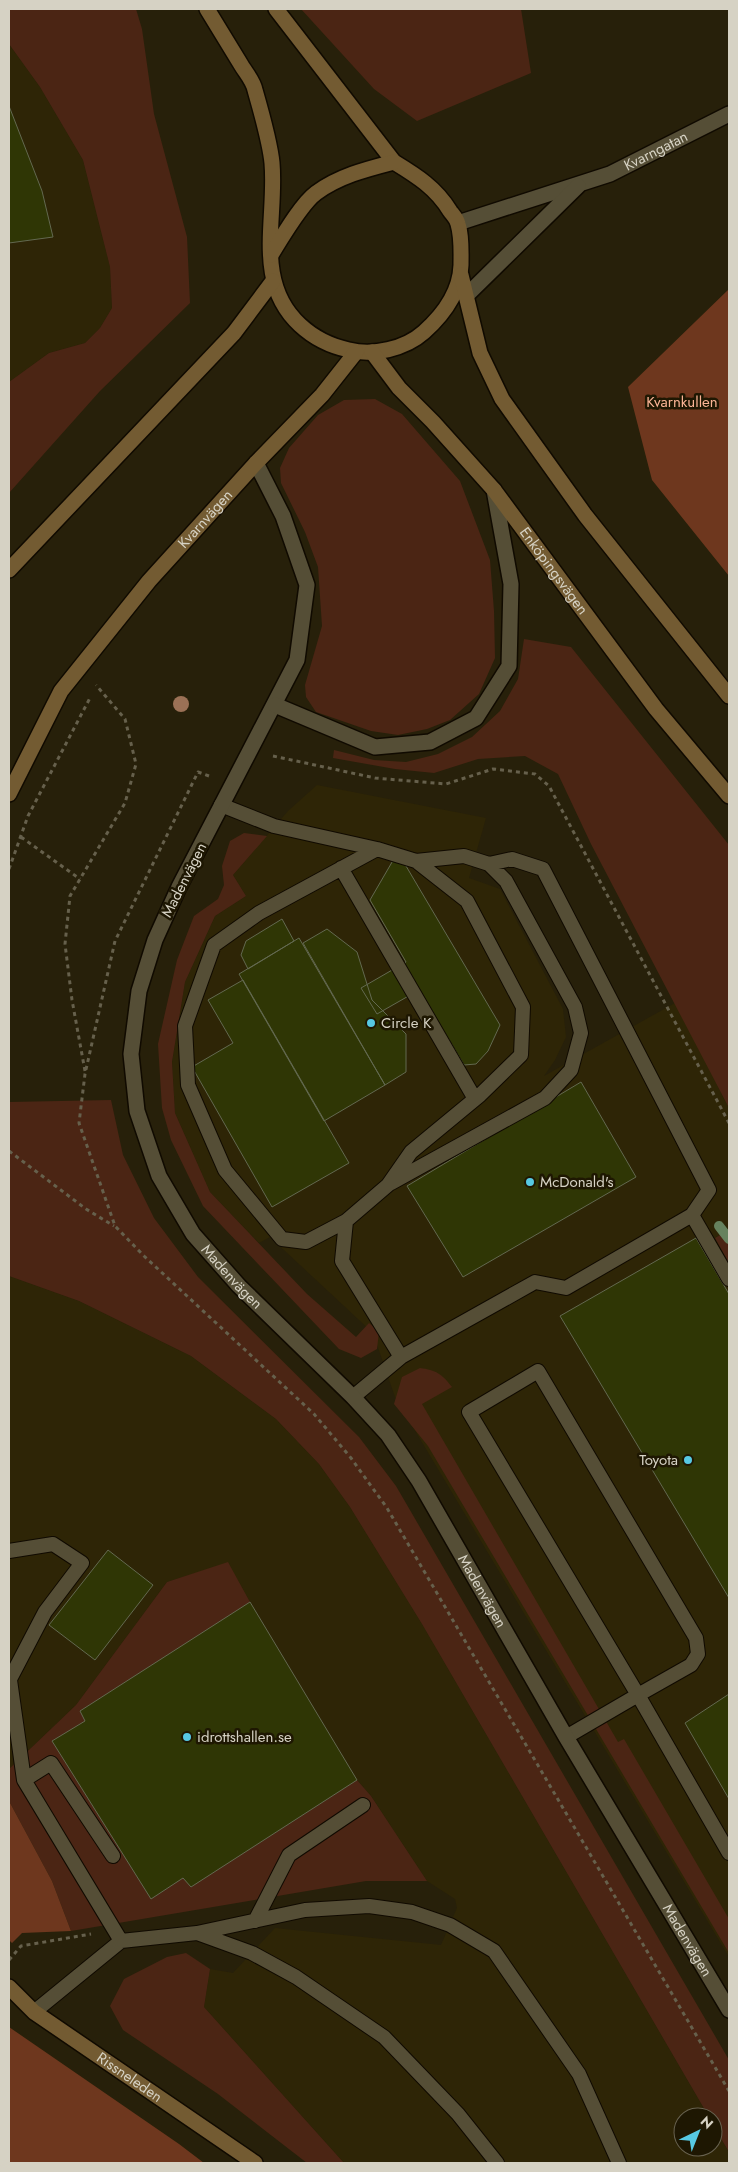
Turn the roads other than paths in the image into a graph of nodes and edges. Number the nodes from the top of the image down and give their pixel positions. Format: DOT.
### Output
graph roads {
  1 [pos="207,9"];
  2 [pos="276,9"];
  3 [pos="729,114"];
  4 [pos="394,162"];
  5 [pos="581,183"];
  6 [pos="458,223"];
  7 [pos="270,256"];
  8 [pos="461,273"];
  9 [pos="273,281"];
  10 [pos="466,296"];
  11 [pos="356,352"];
  12 [pos="372,352"];
  13 [pos="256,463"];
  14 [pos="494,490"];
  15 [pos="9,570"];
  16 [pos="729,696"];
  17 [pos="275,705"];
  18 [pos="9,794"];
  19 [pos="729,796"];
  20 [pos="221,805"];
  21 [pos="377,849"];
  22 [pos="416,861"];
  23 [pos="489,864"];
  24 [pos="341,868"];
  25 [pos="475,1099"];
  26 [pos="388,1185"];
  27 [pos="692,1215"];
  28 [pos="346,1222"];
  29 [pos="729,1279"];
  30 [pos="401,1357"];
  31 [pos="353,1397"];
  32 [pos="9,1551"];
  33 [pos="9,1676"];
  34 [pos="638,1695"];
  35 [pos="566,1737"];
  36 [pos="24,1780"];
  37 [pos="363,1804"];
  38 [pos="729,1853"];
  39 [pos="112,1856"];
  40 [pos="255,1921"];
  41 [pos="196,1932"];
  42 [pos="117,1936"];
  43 [pos="9,1987"];
  44 [pos="729,2010"];
  45 [pos="34,2012"];
  46 [pos="254,2163"];
  47 [pos="496,2163"];
  48 [pos="619,2163"];
  1 -- 7 [label="main road"];
  2 -- 4 [label="main road"];
  3 -- 5 [label="street, Kvarngatan"];
  4 -- 6 [label="main road"];
  4 -- 7 [label="main road"];
  5 -- 6 [label="street, Kvarngatan"];
  5 -- 10 [label="street"];
  6 -- 8 [label="main road"];
  7 -- 9 [label="main road"];
  8 -- 10 [label="main road"];
  8 -- 12 [label="main road"];
  9 -- 11 [label="main road"];
  9 -- 15 [label="main road"];
  10 -- 16 [label="main road"];
  11 -- 12 [label="main road"];
  11 -- 13 [label="main road, Kvarnvägen"];
  12 -- 14 [label="main road, Enköpingsvägen"];
  13 -- 17 [label="street, Madenvägen"];
  13 -- 18 [label="main road, Kvarnvägen"];
  14 -- 17 [label="street"];
  14 -- 19 [label="main road, Enköpingsvägen"];
  17 -- 20 [label="street, Madenvägen"];
  20 -- 21 [label="lane"];
  20 -- 31 [label="street, Madenvägen"];
  21 -- 22 [label="lane"];
  21 -- 24 [label="lane"];
  22 -- 23 [label="lane"];
  22 -- 25 [label="lane"];
  23 -- 26 [label="lane"];
  23 -- 27 [label="lane"];
  24 -- 25 [label="lane"];
  24 -- 28 [label="lane"];
  25 -- 26 [label="lane"];
  26 -- 28 [label="lane"];
  27 -- 29 [label="lane"];
  27 -- 30 [label="lane"];
  28 -- 30 [label="lane"];
  30 -- 31 [label="lane"];
  31 -- 35 [label="street, Madenvägen"];
  32 -- 33 [label="lane"];
  33 -- 36 [label="lane"];
  34 -- 34 [label="lane"];
  34 -- 35 [label="lane"];
  34 -- 38 [label="lane"];
  35 -- 44 [label="street, Madenvägen"];
  36 -- 39 [label="lane"];
  36 -- 42 [label="lane"];
  37 -- 40 [label="lane"];
  40 -- 41 [label="lane"];
  40 -- 48 [label="lane"];
  41 -- 42 [label="lane"];
  41 -- 47 [label="lane"];
  42 -- 45 [label="lane"];
  43 -- 45 [label="main road, Rissneleden"];
  45 -- 46 [label="main road, Rissneleden"];
}
